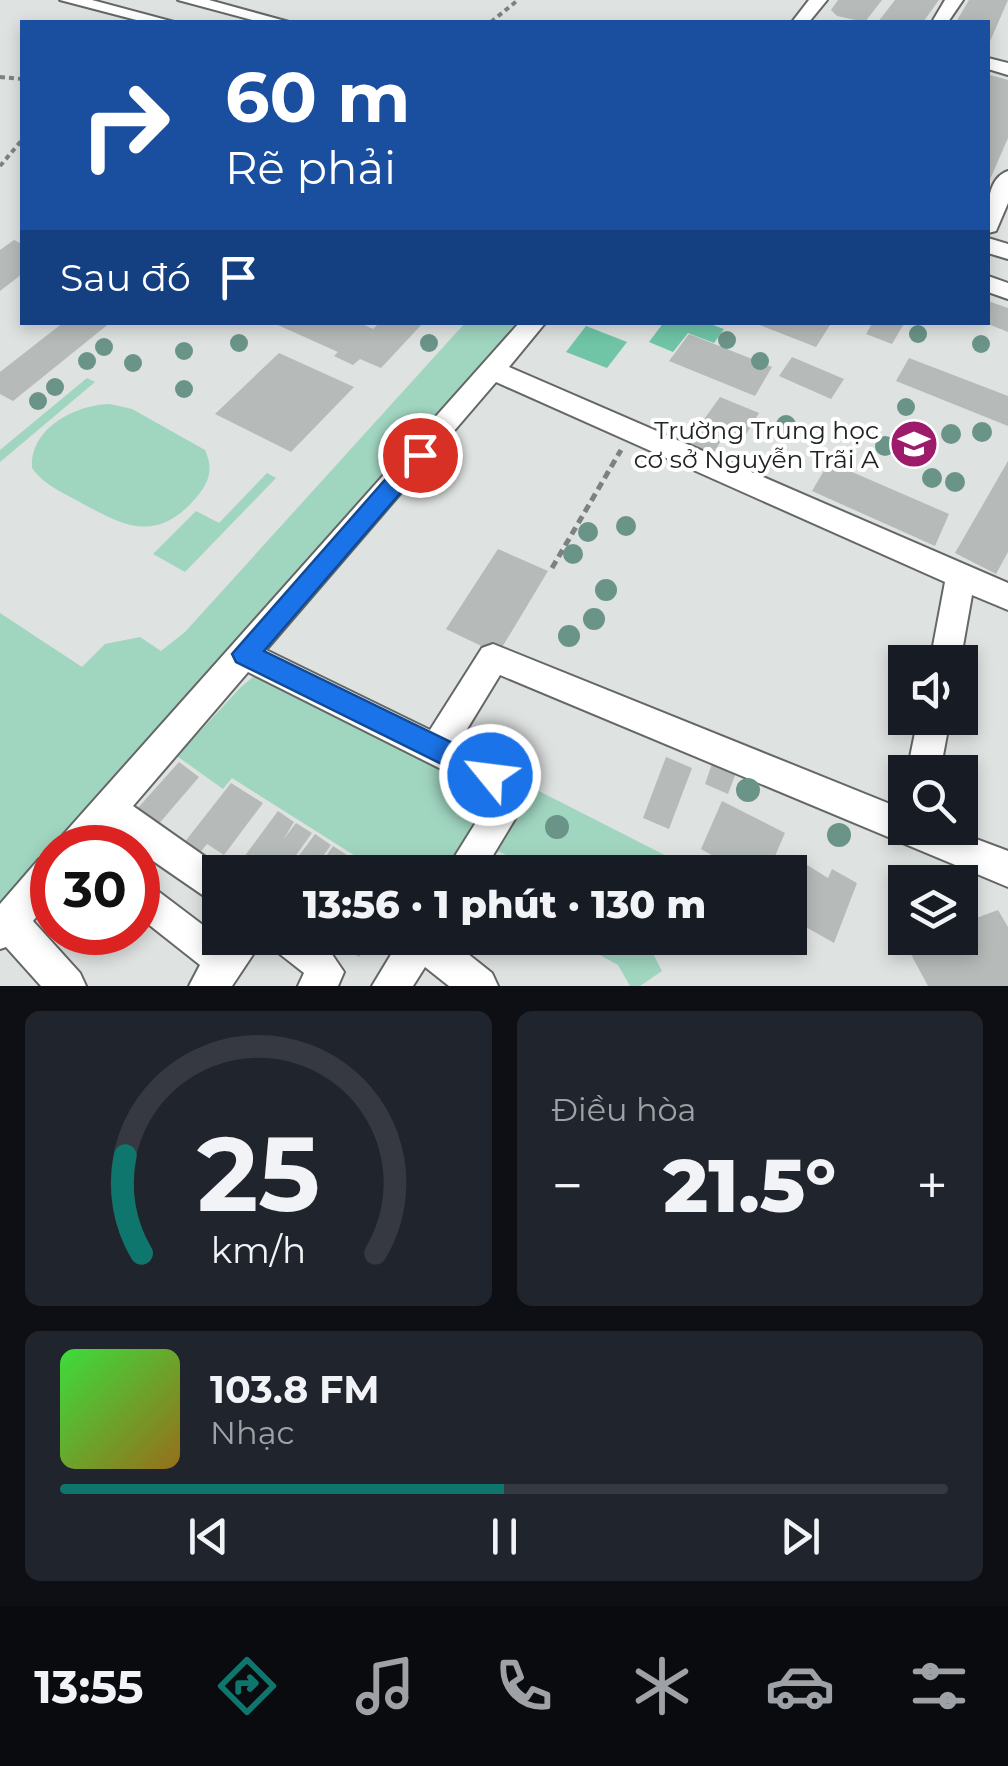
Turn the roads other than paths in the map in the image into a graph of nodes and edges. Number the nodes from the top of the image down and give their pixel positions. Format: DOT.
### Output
graph roads {
  1 [pos="68,0"];
  2 [pos="187,0"];
  3 [pos="818,0"];
  4 [pos="803,19"];
  5 [pos="155,20"];
  6 [pos="272,20"];
  7 [pos="1008,176"];
  8 [pos="990,221"];
  9 [pos="532,325"];
  10 [pos="494,370"];
  11 [pos="961,576"];
  12 [pos="1008,598"];
  13 [pos="948,645"];
  14 [pos="245,654"];
  15 [pos="438,747"];
  16 [pos="108,808"];
  17 [pos="888,819"];
  18 [pos="94,825"];
  19 [pos="950,845"];
  20 [pos="474,855"];
  21 [pos="1008,869"];
  22 [pos="202,875"];
  23 [pos="30,897"];
  24 [pos="160,911"];
  25 [pos="4,926"];
  26 [pos="314,955"];
  27 [pos="411,955"];
  28 [pos="441,955"];
  29 [pos="227,962"];
  30 [pos="67,986"];
  31 [pos="317,986"];
  32 [pos="391,986"];
  33 [pos="479,986"];
  1 -- 5 [label="street"];
  2 -- 6 [label="street"];
  3 -- 4 [label="street"];
  7 -- 8 [label="street"];
  9 -- 10 [label="street"];
  10 -- 11 [label="street"];
  10 -- 14 [label="street"];
  11 -- 12 [label="street"];
  11 -- 13 [label="street"];
  14 -- 15 [label="street"];
  14 -- 16 [label="street"];
  15 -- 17 [label="street"];
  15 -- 20 [label="street"];
  16 -- 18 [label="street"];
  16 -- 22 [label="street"];
  19 -- 21 [label="street"];
  23 -- 25 [label="street"];
  24 -- 29 [label="street"];
  25 -- 30 [label="street"];
  26 -- 31 [label="street"];
  27 -- 32 [label="street"];
  28 -- 33 [label="street"];
}
